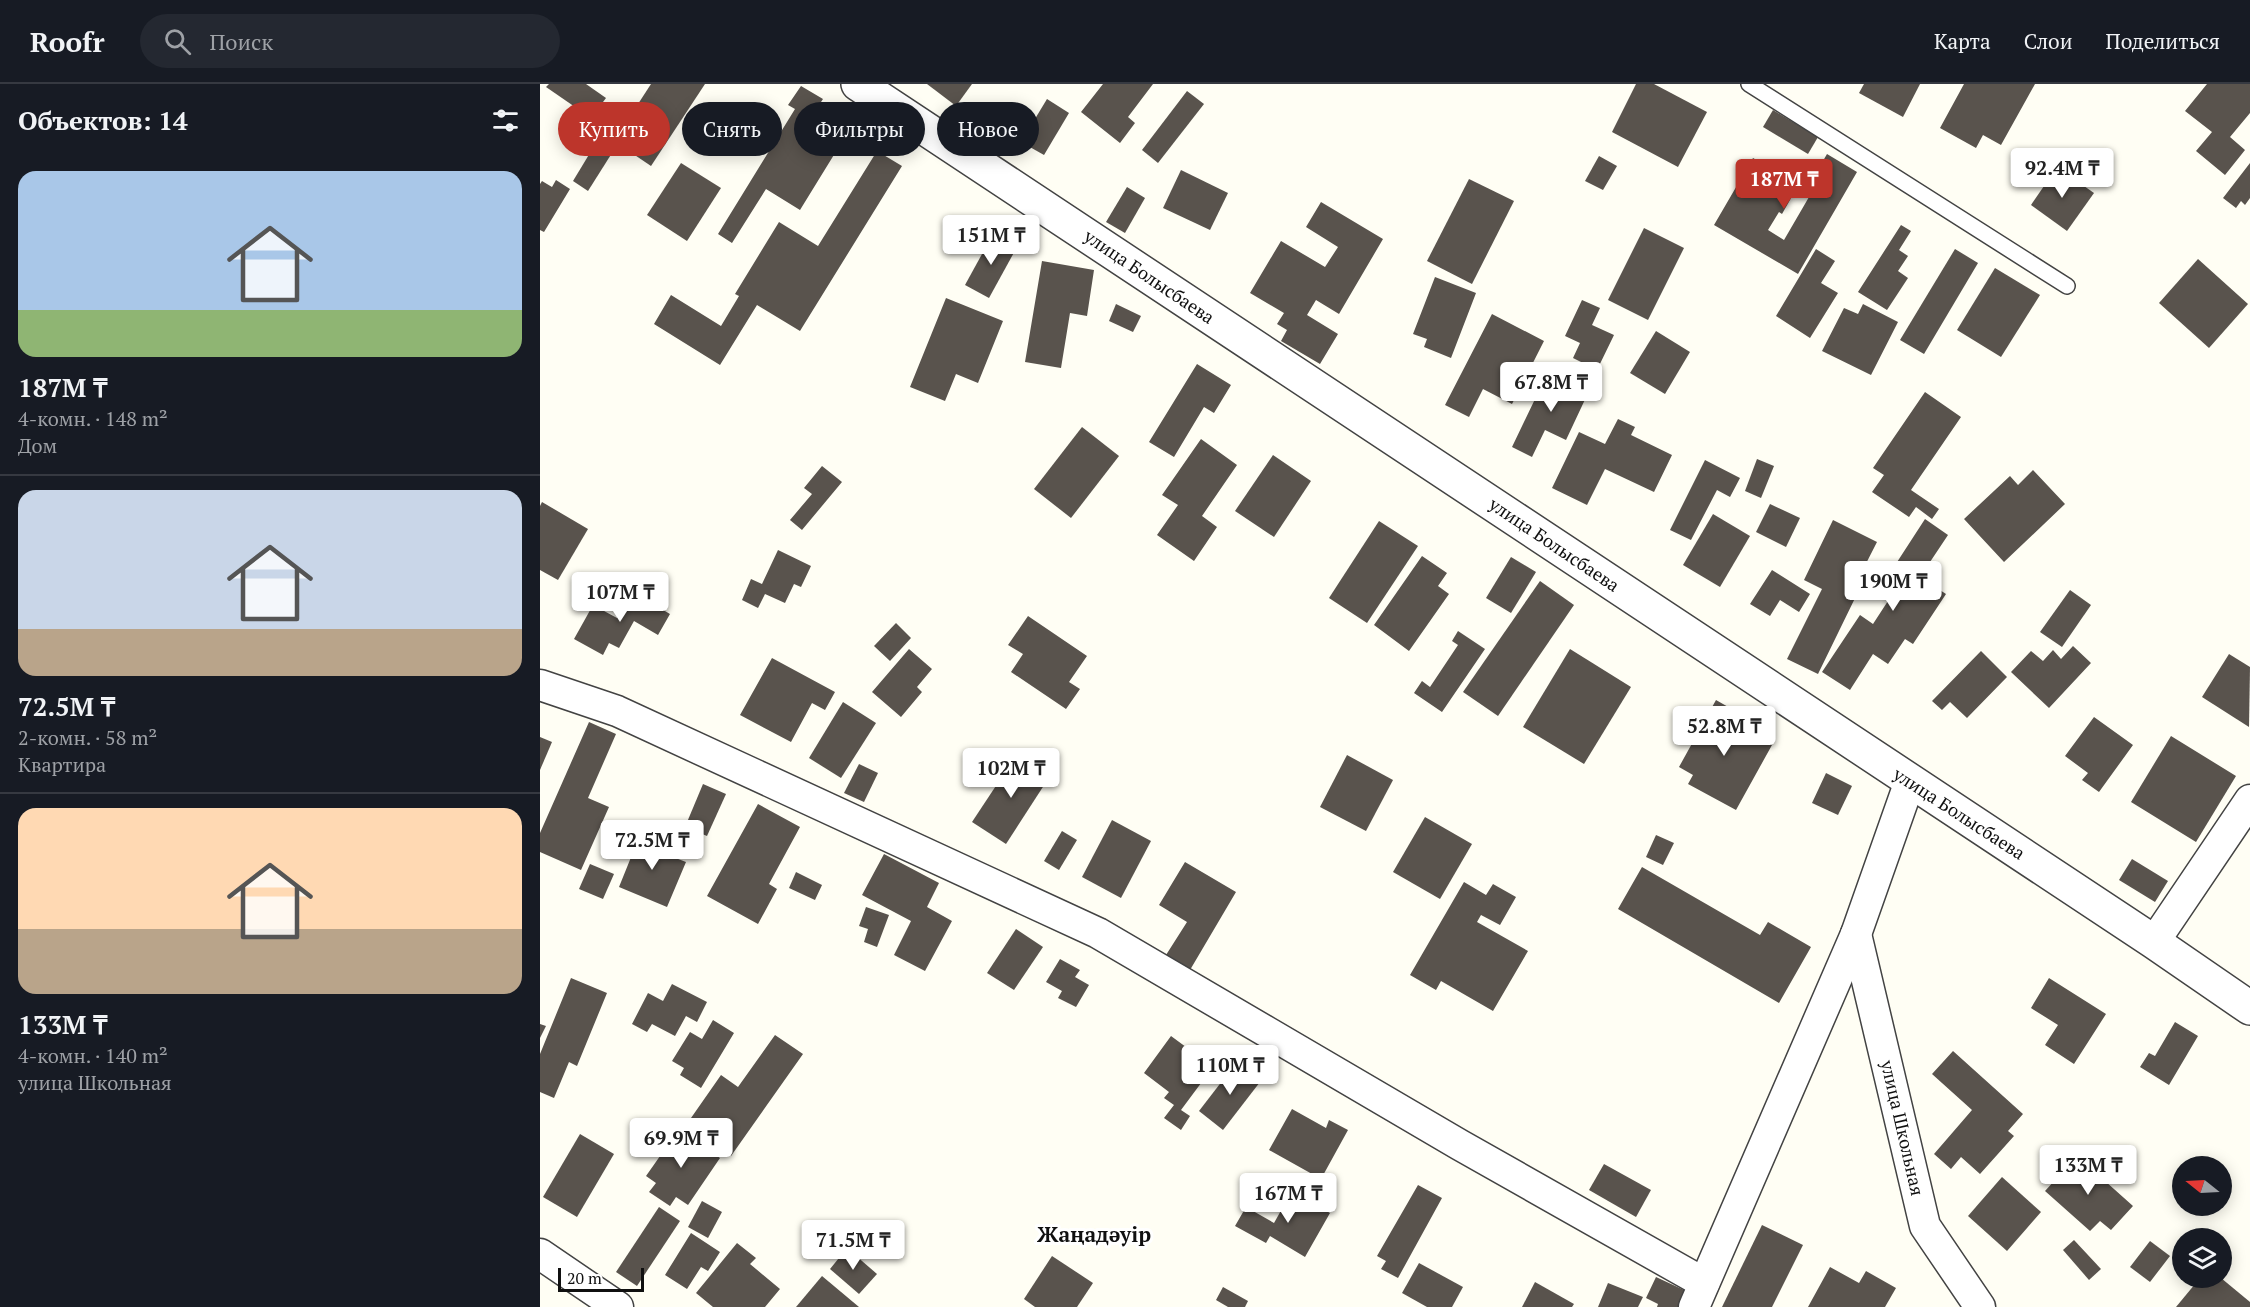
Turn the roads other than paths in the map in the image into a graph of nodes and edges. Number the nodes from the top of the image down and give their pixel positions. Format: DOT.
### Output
graph roads {
  1 [pos="858,84"];
  2 [pos="1749,84"];
  3 [pos="2067,286"];
  4 [pos="540,685"];
  5 [pos="1910,781"];
  6 [pos="2250,800"];
  7 [pos="1857,934"];
  8 [pos="2154,942"];
  9 [pos="2250,1008"];
  10 [pos="540,1254"];
  11 [pos="1699,1295"];
  12 [pos="618,1307"];
  13 [pos="1980,1307"];
  1 -- 5 [label="street, улица Болысбаева"];
  2 -- 3 [label="lane"];
  4 -- 11 [label="street"];
  5 -- 7 [label="street"];
  5 -- 8 [label="street, улица Болысбаева"];
  6 -- 8 [label="street"];
  7 -- 11 [label="street"];
  7 -- 13 [label="street, улица Школьная"];
  8 -- 9 [label="street, улица Болысбаева"];
  10 -- 12 [label="street"];
}
